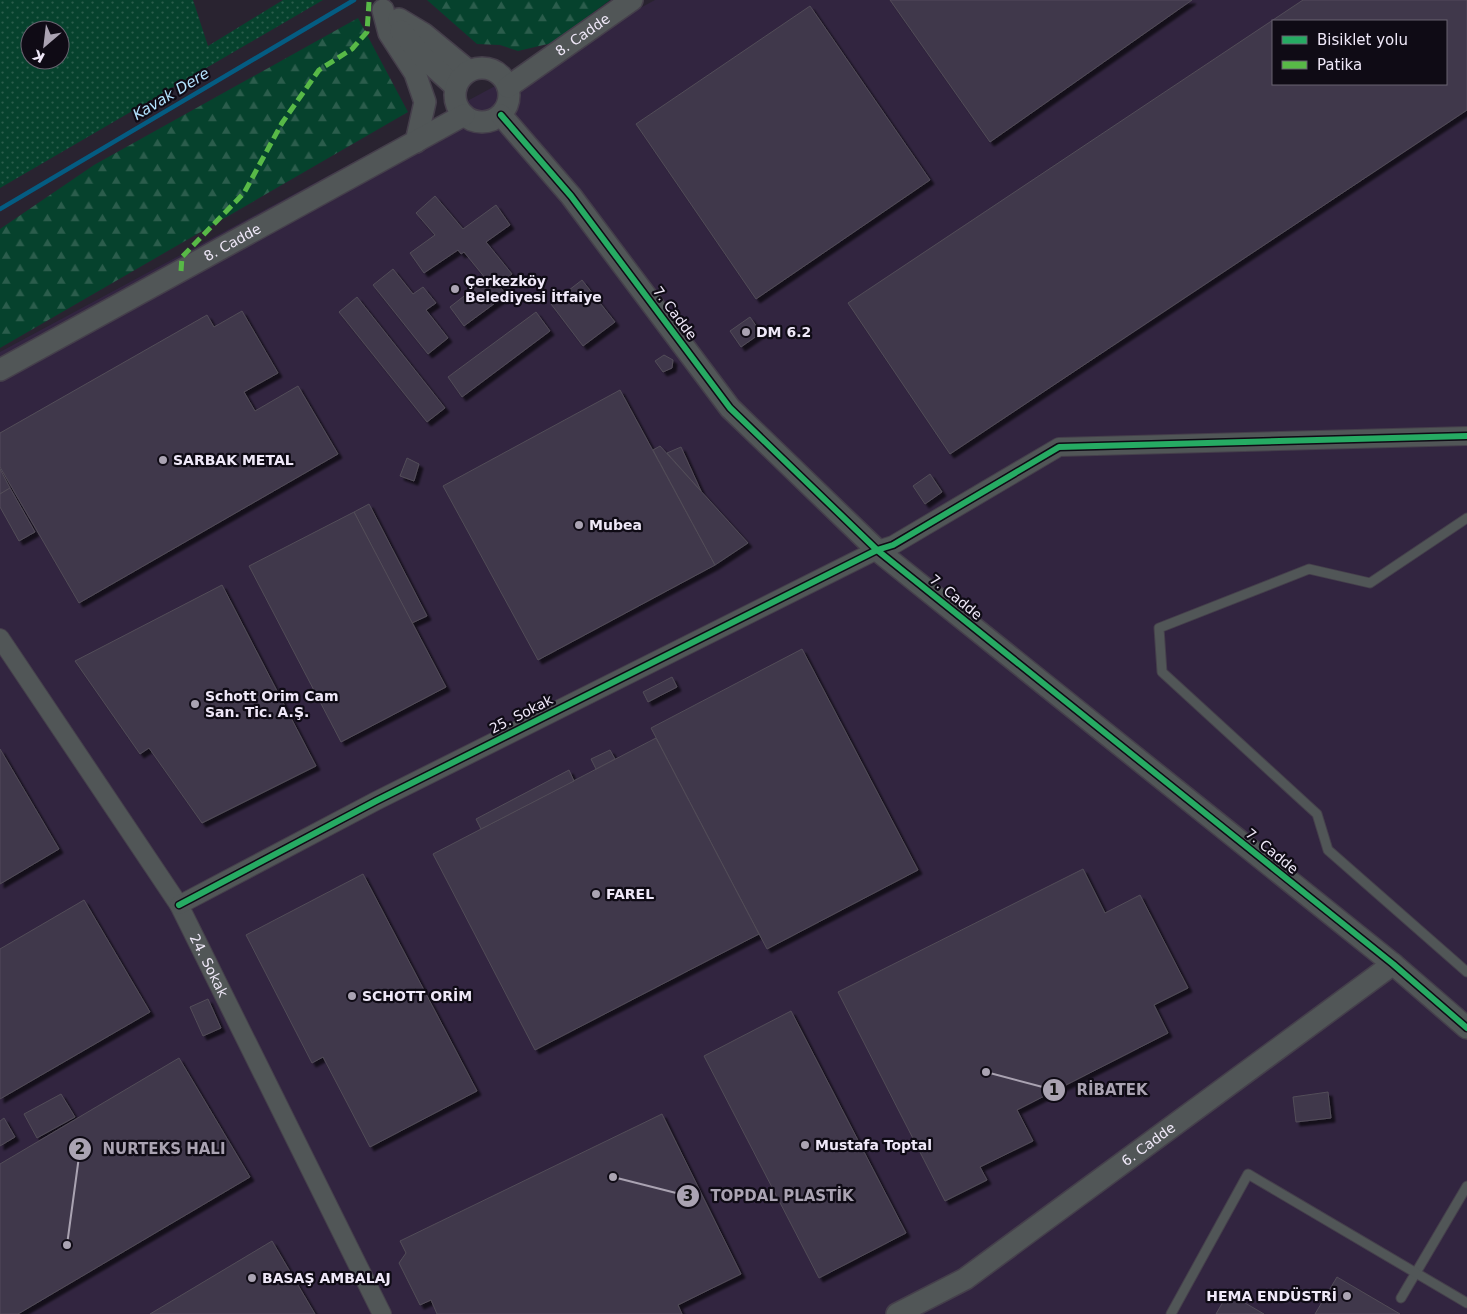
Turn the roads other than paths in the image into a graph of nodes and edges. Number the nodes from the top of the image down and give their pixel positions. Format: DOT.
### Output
graph roads {
  1 [pos="632,0"];
  2 [pos="378,5"];
  3 [pos="463,79"];
  4 [pos="508,87"];
  5 [pos="464,115"];
  6 [pos="501,115"];
  7 [pos="416,142"];
  8 [pos="0,370"];
  9 [pos="1467,436"];
  10 [pos="1467,518"];
  11 [pos="877,550"];
  12 [pos="0,638"];
  13 [pos="179,905"];
  14 [pos="1393,964"];
  15 [pos="1467,972"];
  16 [pos="1467,1028"];
  17 [pos="1467,1186"];
  18 [pos="1416,1272"];
  19 [pos="1401,1298"];
  20 [pos="1467,1303"];
  21 [pos="382,1314"];
  22 [pos="898,1314"];
  23 [pos="1171,1314"];
  1 -- 4 [label="street, 8. Cadde"];
  2 -- 3 [label="street"];
  2 -- 7 [label="street"];
  3 -- 4 [label="street"];
  3 -- 5 [label="street"];
  4 -- 6 [label="street"];
  5 -- 6 [label="street"];
  5 -- 7 [label="street, 8. Cadde"];
  6 -- 11 [label="street, 7. Cadde"];
  7 -- 8 [label="street, 8. Cadde"];
  9 -- 11 [label="street, 25. Sokak"];
  10 -- 15 [label="lane"];
  11 -- 13 [label="street, 25. Sokak"];
  11 -- 14 [label="street, 7. Cadde"];
  12 -- 13 [label="street, 24. Sokak"];
  13 -- 21 [label="street, 24. Sokak"];
  14 -- 16 [label="street, 7. Cadde"];
  14 -- 22 [label="street, 6. Cadde"];
  17 -- 18 [label="lane"];
  18 -- 19 [label="lane"];
  18 -- 20 [label="lane"];
  18 -- 23 [label="lane"];
}
